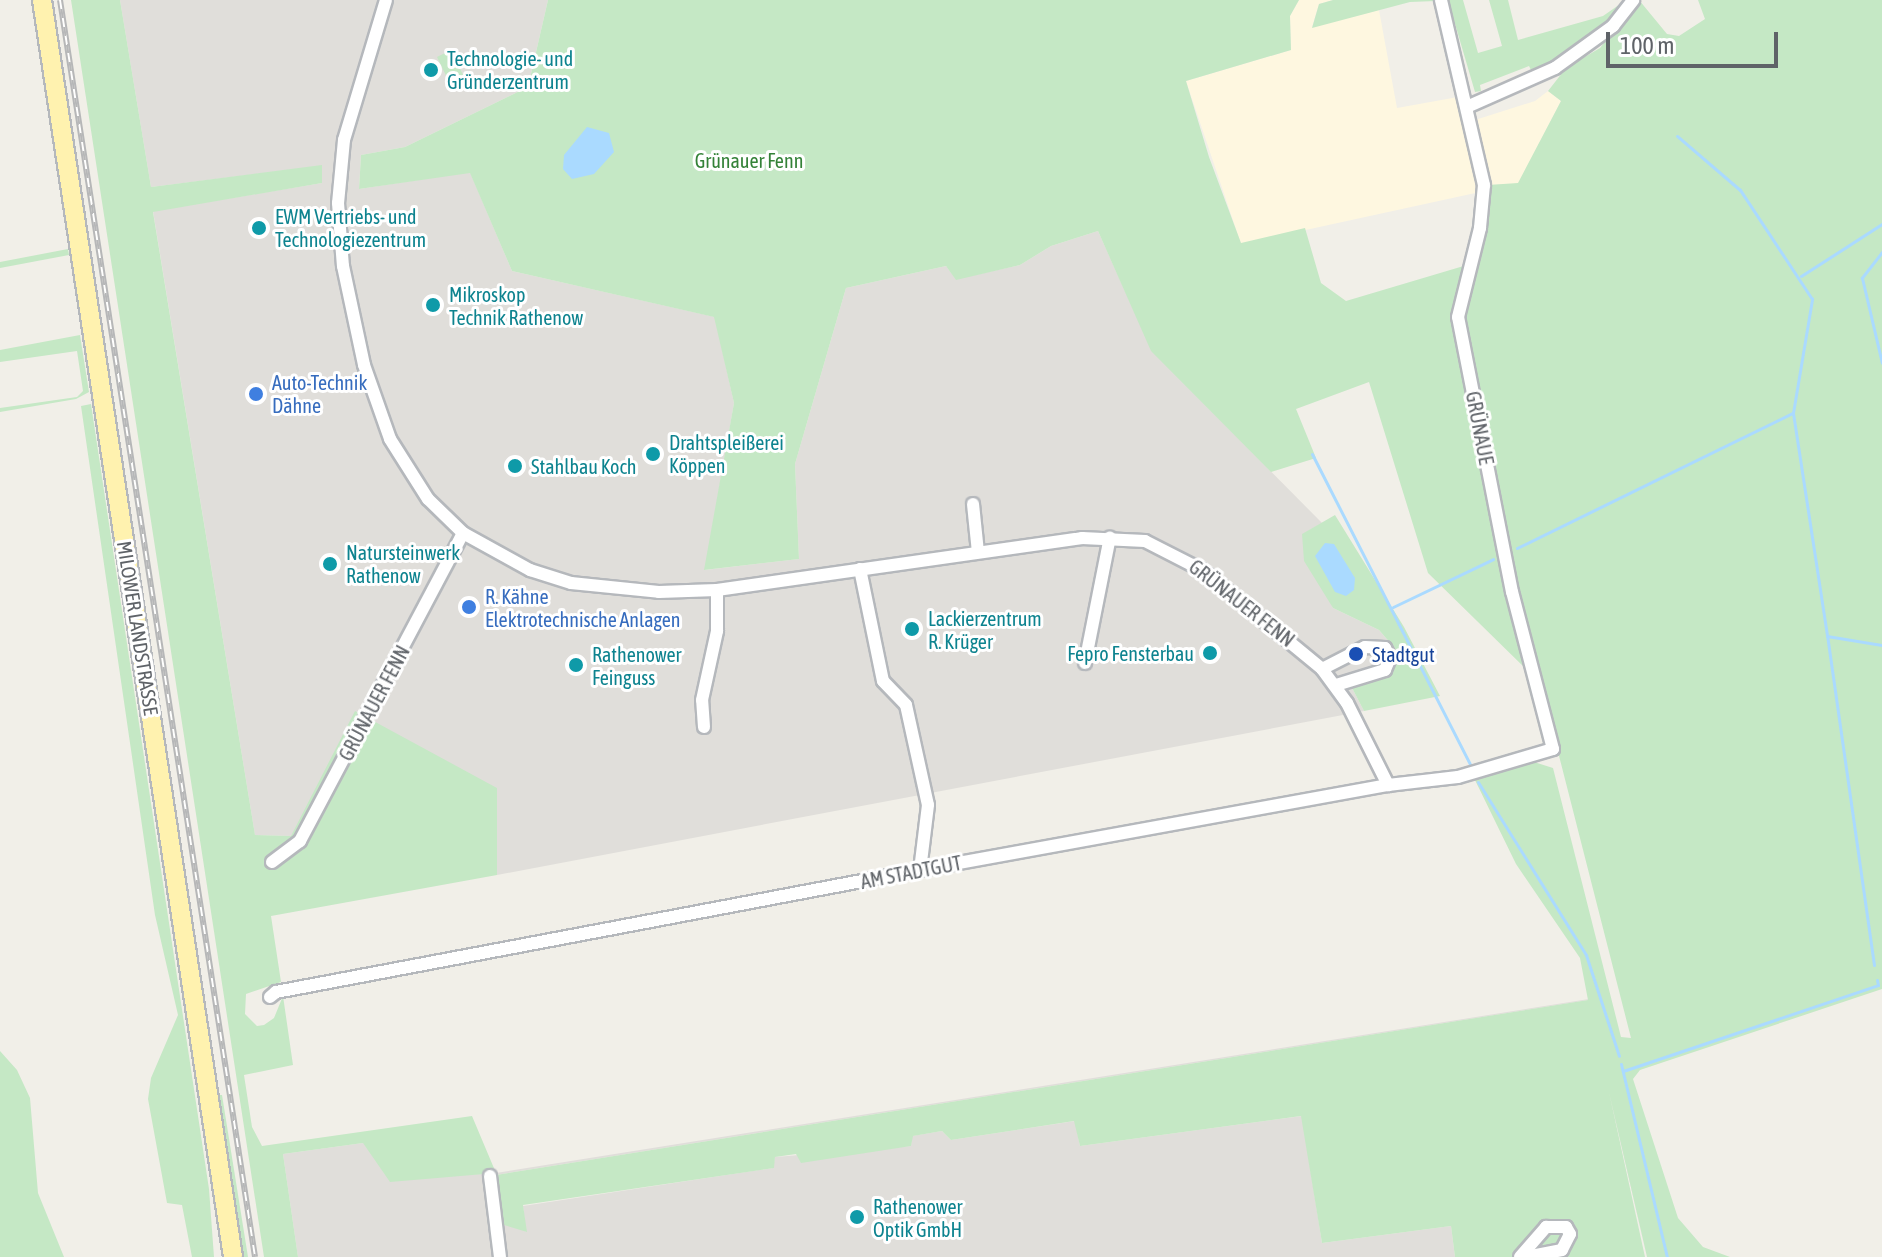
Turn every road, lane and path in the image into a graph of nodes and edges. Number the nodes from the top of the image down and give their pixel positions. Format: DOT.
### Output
graph roads {
  1 [pos="42,0"];
  2 [pos="386,0"];
  3 [pos="1441,0"];
  4 [pos="1633,0"];
  5 [pos="1469,106"];
  6 [pos="973,504"];
  7 [pos="463,533"];
  8 [pos="1110,537"];
  9 [pos="978,552"];
  10 [pos="860,569"];
  11 [pos="717,590"];
  12 [pos="1085,663"];
  13 [pos="1322,669"];
  14 [pos="1336,685"];
  15 [pos="704,727"];
  16 [pos="1553,749"];
  17 [pos="1388,785"];
  18 [pos="272,862"];
  19 [pos="920,870"];
  20 [pos="270,997"];
  21 [pos="490,1176"];
  22 [pos="233,1257"];
  23 [pos="500,1257"];
  1 -- 22 [label="main road, MILOWER LANDSTRASSE"];
  2 -- 7 [label="street, GRÜNAUER FENN"];
  3 -- 5 [label="street, GRÜNAUE"];
  4 -- 5 [label="street"];
  5 -- 16 [label="street, GRÜNAUE"];
  6 -- 9 [label="street"];
  7 -- 11 [label="street, GRÜNAUER FENN"];
  7 -- 18 [label="street, GRÜNAUER FENN"];
  8 -- 9 [label="street, GRÜNAUER FENN"];
  8 -- 12 [label="street"];
  8 -- 13 [label="street, GRÜNAUER FENN"];
  9 -- 10 [label="street, GRÜNAUER FENN"];
  10 -- 11 [label="street, GRÜNAUER FENN"];
  10 -- 19 [label="street"];
  11 -- 15 [label="street"];
  13 -- 14 [label="street, GRÜNAUER FENN"];
  13 -- 14 [label="street"];
  14 -- 17 [label="street, GRÜNAUER FENN"];
  16 -- 17 [label="street, AM STADTGUT"];
  17 -- 19 [label="street, AM STADTGUT"];
  19 -- 20 [label="street, AM STADTGUT"];
  21 -- 23 [label="street"];
}
